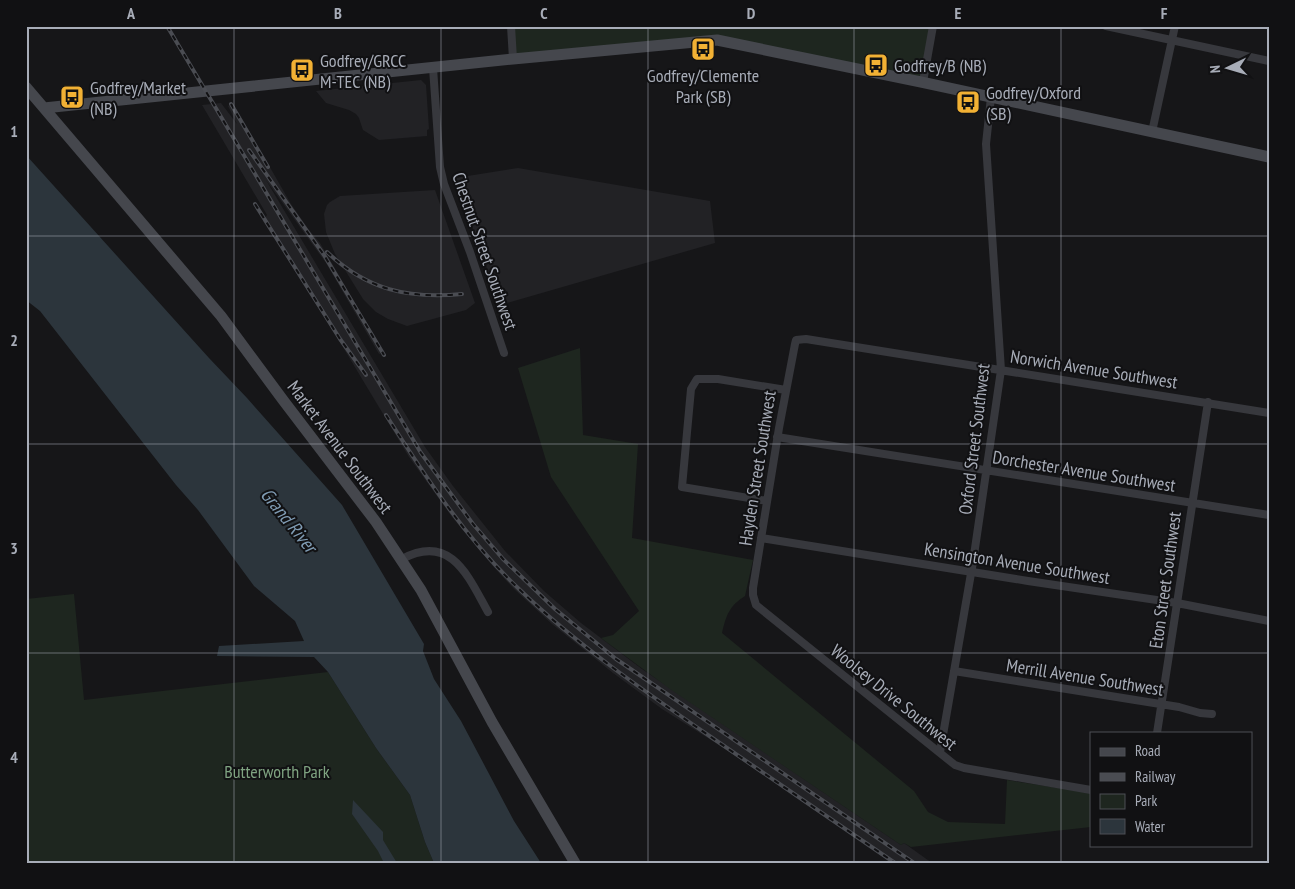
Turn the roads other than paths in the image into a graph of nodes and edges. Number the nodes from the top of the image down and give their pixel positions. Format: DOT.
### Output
graph roads {
  1 [pos="511,26"];
  2 [pos="933,26"];
  3 [pos="1106,26"];
  4 [pos="1175,26"];
  5 [pos="1123,28"];
  6 [pos="1172,40"];
  7 [pos="513,59"];
  8 [pos="1269,61"];
  9 [pos="433,68"];
  10 [pos="923,82"];
  11 [pos="26,88"];
  12 [pos="991,97"];
  13 [pos="44,108"];
  14 [pos="1152,132"];
  15 [pos="1269,157"];
  16 [pos="796,340"];
  17 [pos="504,353"];
  18 [pos="1001,370"];
  19 [pos="786,390"];
  20 [pos="1208,402"];
  21 [pos="1269,412"];
  22 [pos="777,437"];
  23 [pos="986,471"];
  24 [pos="767,501"];
  25 [pos="1192,503"];
  26 [pos="1269,515"];
  27 [pos="761,538"];
  28 [pos="402,559"];
  29 [pos="971,571"];
  30 [pos="754,601"];
  31 [pos="1177,603"];
  32 [pos="488,612"];
  33 [pos="1269,621"];
  34 [pos="954,671"];
  35 [pos="1162,704"];
  36 [pos="1212,714"];
  37 [pos="1157,732"];
  38 [pos="940,752"];
  39 [pos="1090,790"];
  40 [pos="575,863"];
  1 -- 7 [label="street"];
  2 -- 10 [label="street"];
  3 -- 5 [label="street"];
  4 -- 6 [label="street"];
  5 -- 6 [label="street"];
  6 -- 8 [label="street"];
  6 -- 14 [label="street"];
  7 -- 9 [label="main road"];
  7 -- 10 [label="main road"];
  9 -- 13 [label="main road"];
  9 -- 17 [label="street, Chestnut Street Southwest"];
  10 -- 12 [label="main road"];
  11 -- 13 [label="main road, Market Avenue Southwest"];
  12 -- 14 [label="main road"];
  12 -- 18 [label="street, Oxford Street Southwest"];
  13 -- 28 [label="main road, Market Avenue Southwest"];
  14 -- 15 [label="main road"];
  16 -- 18 [label="street, Norwich Avenue Southwest"];
  16 -- 19 [label="street, Hayden Street Southwest"];
  18 -- 20 [label="street, Norwich Avenue Southwest"];
  18 -- 23 [label="street, Oxford Street Southwest"];
  19 -- 22 [label="street, Hayden Street Southwest"];
  19 -- 24 [label="street"];
  20 -- 21 [label="street, Norwich Avenue Southwest"];
  20 -- 25 [label="street, Eton Street Southwest"];
  22 -- 23 [label="street, Dorchester Avenue Southwest"];
  22 -- 24 [label="street, Hayden Street Southwest"];
  23 -- 25 [label="street, Dorchester Avenue Southwest"];
  23 -- 29 [label="street, Oxford Street Southwest"];
  24 -- 27 [label="street, Hayden Street Southwest"];
  25 -- 26 [label="street, Dorchester Avenue Southwest"];
  25 -- 31 [label="street, Eton Street Southwest"];
  27 -- 29 [label="street, Kensington Avenue Southwest"];
  27 -- 30 [label="street, Hayden Street Southwest"];
  28 -- 32 [label="street"];
  28 -- 40 [label="main road, Market Avenue Southwest"];
  29 -- 31 [label="street, Kensington Avenue Southwest"];
  29 -- 34 [label="street, Oxford Street Southwest"];
  30 -- 38 [label="street, Woolsey Drive Southwest"];
  31 -- 33 [label="street, Kensington Avenue Southwest"];
  31 -- 35 [label="street, Eton Street Southwest"];
  34 -- 35 [label="street, Merrill Avenue Southwest"];
  34 -- 38 [label="street, Oxford Street Southwest"];
  35 -- 36 [label="street, Merrill Avenue Southwest"];
  35 -- 37 [label="street, Eton Street Southwest"];
  38 -- 39 [label="street, Woolsey Drive Southwest"];
}
